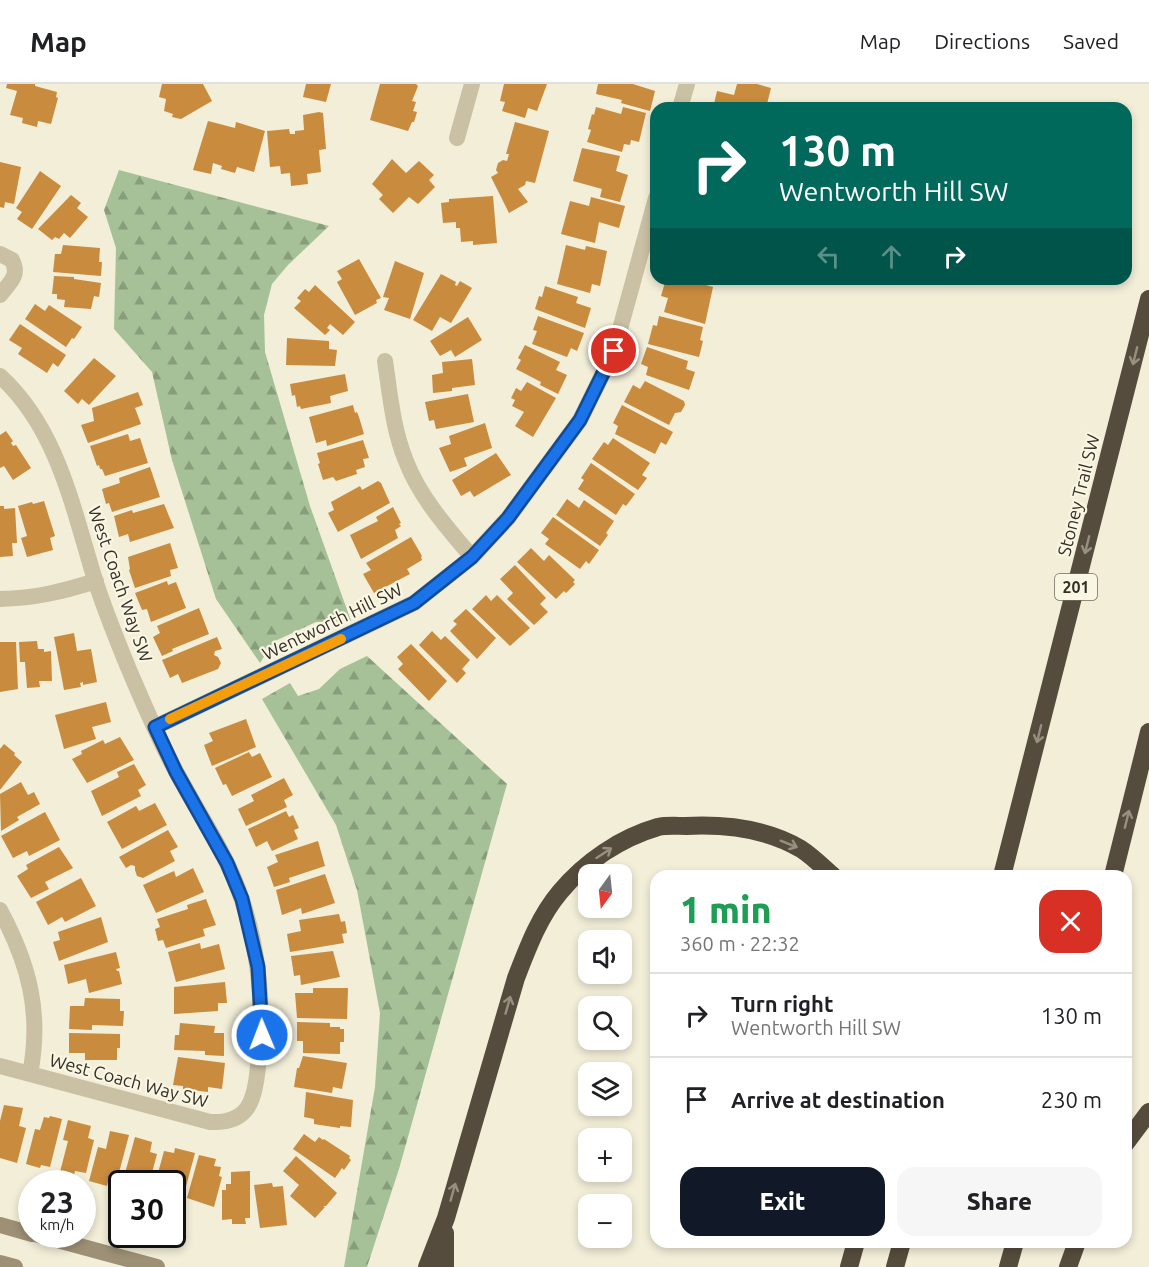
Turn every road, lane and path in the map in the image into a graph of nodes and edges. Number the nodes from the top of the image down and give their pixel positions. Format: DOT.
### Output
graph roads {
  1 [pos="472,84"];
  2 [pos="687,84"];
  3 [pos="682,102"];
  4 [pos="457,138"];
  5 [pos="650,220"];
  6 [pos="0,254"];
  7 [pos="0,296"];
  8 [pos="1149,299"];
  9 [pos="386,361"];
  10 [pos="0,376"];
  11 [pos="472,557"];
  12 [pos="96,581"];
  13 [pos="0,599"];
  14 [pos="155,727"];
  15 [pos="1149,732"];
  16 [pos="825,870"];
  17 [pos="1004,870"];
  18 [pos="1114,870"];
  19 [pos="0,910"];
  20 [pos="0,1066"];
  21 [pos="30,1074"];
  22 [pos="1149,1112"];
  23 [pos="1132,1135"];
  24 [pos="446,1218"];
  25 [pos="0,1225"];
  26 [pos="18,1230"];
  27 [pos="86,1248"];
  28 [pos="854,1248"];
  29 [pos="900,1248"];
  30 [pos="1013,1248"];
  31 [pos="1075,1248"];
  32 [pos="0,1263"];
  33 [pos="15,1267"];
  34 [pos="157,1267"];
  35 [pos="427,1267"];
  36 [pos="446,1267"];
  37 [pos="849,1267"];
  38 [pos="895,1267"];
  39 [pos="1008,1267"];
  40 [pos="1068,1267"];
  1 -- 4 [label="street"];
  2 -- 3 [label="street"];
  5 -- 11 [label="street, Wentworth Hill SW"];
  6 -- 7 [label="street"];
  8 -- 17 [label="highway, Stoney Trail SW / 201, one-way"];
  9 -- 11 [label="street"];
  10 -- 12 [label="street, West Coach Way SW"];
  11 -- 14 [label="street, Wentworth Hill SW"];
  12 -- 13 [label="street"];
  12 -- 14 [label="street, West Coach Way SW"];
  14 -- 21 [label="street, West Coach Way SW"];
  18 -- 15 [label="highway, one-way"];
  24 -- 16 [label="highway, one-way"];
  19 -- 21 [label="street"];
  20 -- 21 [label="street, West Coach Way SW"];
  22 -- 23 [label="highway"];
  24 -- 35 [label="highway"];
  24 -- 36 [label="highway"];
  25 -- 26 [label="main road"];
  27 -- 34 [label="main road"];
  28 -- 37 [label="highway"];
  29 -- 38 [label="highway"];
  30 -- 39 [label="highway"];
  31 -- 40 [label="highway"];
  32 -- 33 [label="main road"];
}
